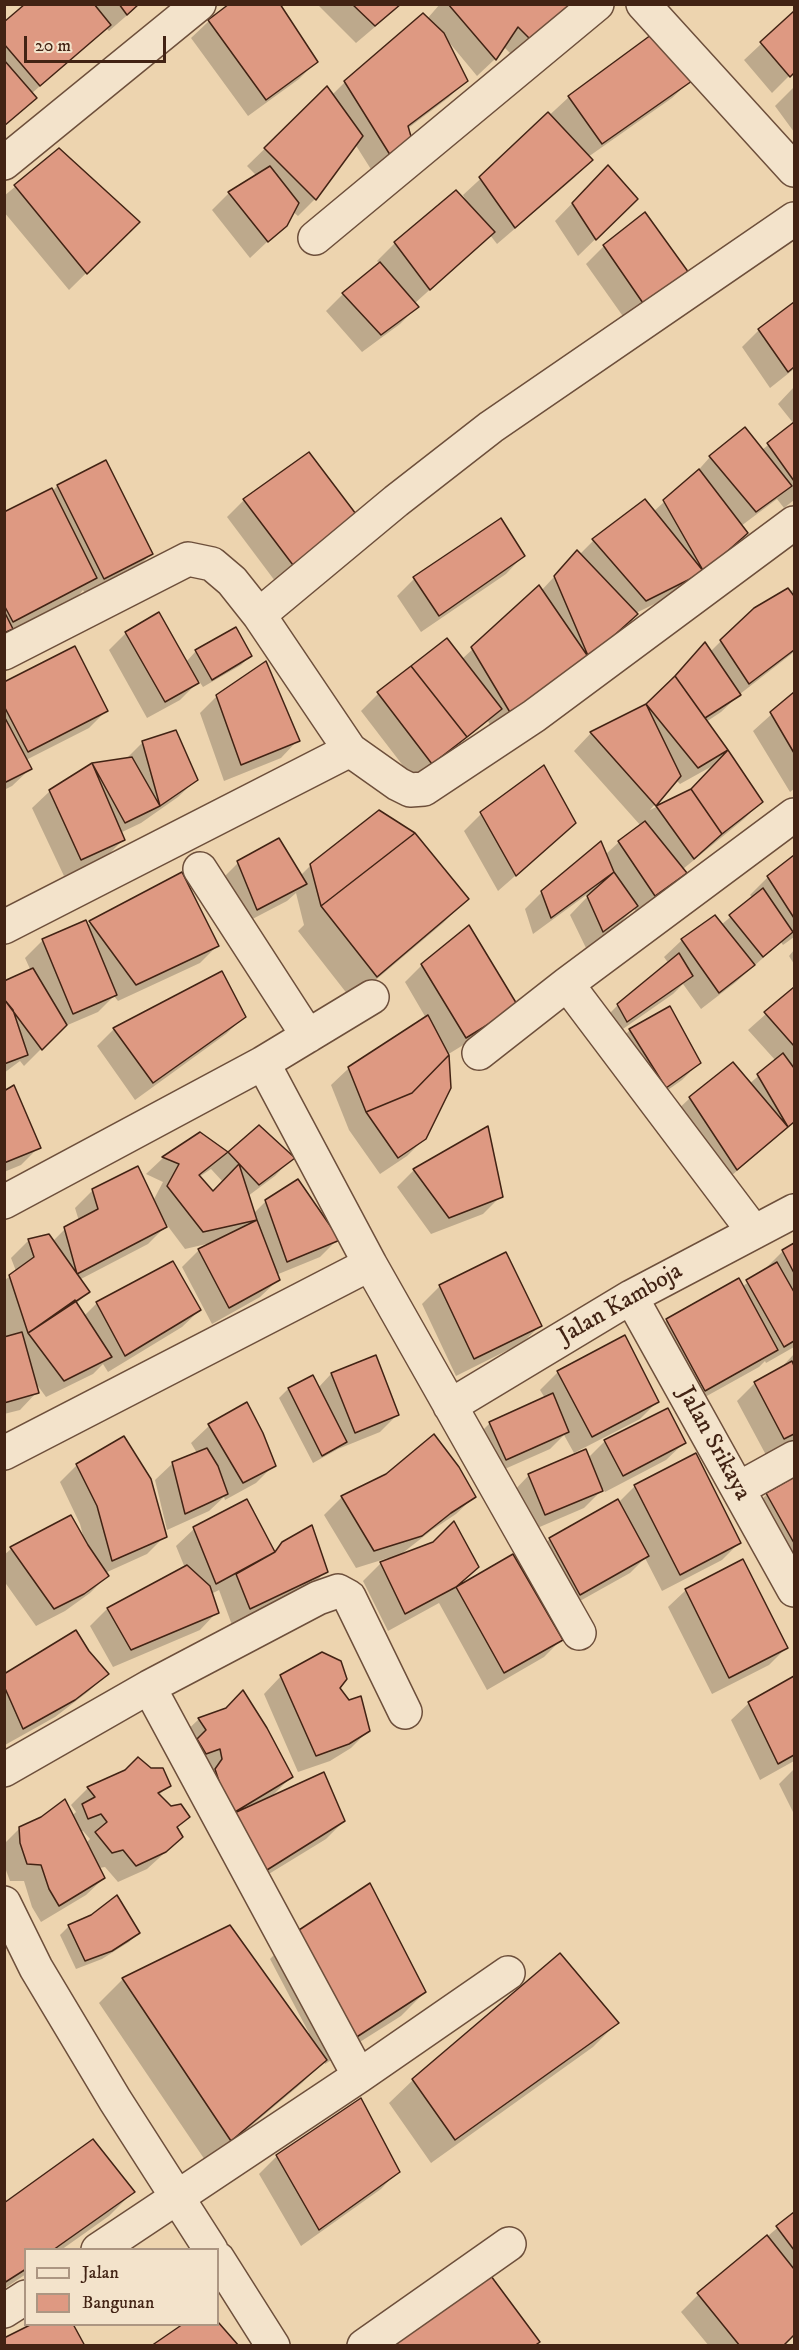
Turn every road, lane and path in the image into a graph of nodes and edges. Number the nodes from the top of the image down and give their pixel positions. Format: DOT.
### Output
graph roads {
  1 [pos="199,4"];
  2 [pos="597,4"];
  3 [pos="643,4"];
  4 [pos="4,163"];
  5 [pos="795,170"];
  6 [pos="795,219"];
  7 [pos="315,238"];
  8 [pos="795,523"];
  9 [pos="259,615"];
  10 [pos="4,652"];
  11 [pos="350,750"];
  12 [pos="795,815"];
  13 [pos="200,869"];
  14 [pos="4,927"];
  15 [pos="567,984"];
  16 [pos="372,997"];
  17 [pos="308,1036"];
  18 [pos="479,1053"];
  19 [pos="262,1063"];
  20 [pos="4,1202"];
  21 [pos="795,1211"];
  22 [pos="754,1232"];
  23 [pos="370,1264"];
  24 [pos="631,1297"];
  25 [pos="450,1406"];
  26 [pos="4,1454"];
  27 [pos="795,1458"];
  28 [pos="738,1489"];
  29 [pos="795,1590"];
  30 [pos="579,1633"];
  31 [pos="149,1687"];
  32 [pos="405,1712"];
  33 [pos="4,1770"];
  34 [pos="4,1903"];
  35 [pos="508,1972"];
  36 [pos="359,2076"];
  37 [pos="178,2198"];
  38 [pos="509,2244"];
  39 [pos="101,2248"];
  40 [pos="210,2248"];
  41 [pos="219,2261"];
  42 [pos="24,2298"];
  43 [pos="4,2311"];
  44 [pos="273,2346"];
  45 [pos="364,2346"];
  1 -- 4 [label="street"];
  2 -- 7 [label="street"];
  3 -- 5 [label="street"];
  6 -- 9 [label="street"];
  8 -- 11 [label="street"];
  9 -- 10 [label="street"];
  9 -- 11 [label="street"];
  11 -- 14 [label="street"];
  12 -- 15 [label="street"];
  13 -- 17 [label="street"];
  15 -- 18 [label="street"];
  15 -- 22 [label="street"];
  16 -- 17 [label="street"];
  17 -- 19 [label="street"];
  19 -- 20 [label="street"];
  19 -- 23 [label="street"];
  21 -- 22 [label="street, Jalan Kamboja"];
  22 -- 24 [label="street, Jalan Kamboja"];
  23 -- 25 [label="street"];
  23 -- 26 [label="street"];
  24 -- 25 [label="street, Jalan Kamboja"];
  24 -- 28 [label="street, Jalan Srikaya"];
  25 -- 30 [label="street"];
  27 -- 28 [label="street"];
  28 -- 29 [label="street, Jalan Srikaya"];
  31 -- 32 [label="street"];
  31 -- 33 [label="street"];
  31 -- 36 [label="street"];
  34 -- 37 [label="street"];
  35 -- 36 [label="street"];
  36 -- 37 [label="street"];
  37 -- 39 [label="street"];
  37 -- 40 [label="street"];
  38 -- 45 [label="street"];
  41 -- 44 [label="street"];
  42 -- 43 [label="street"];
}
